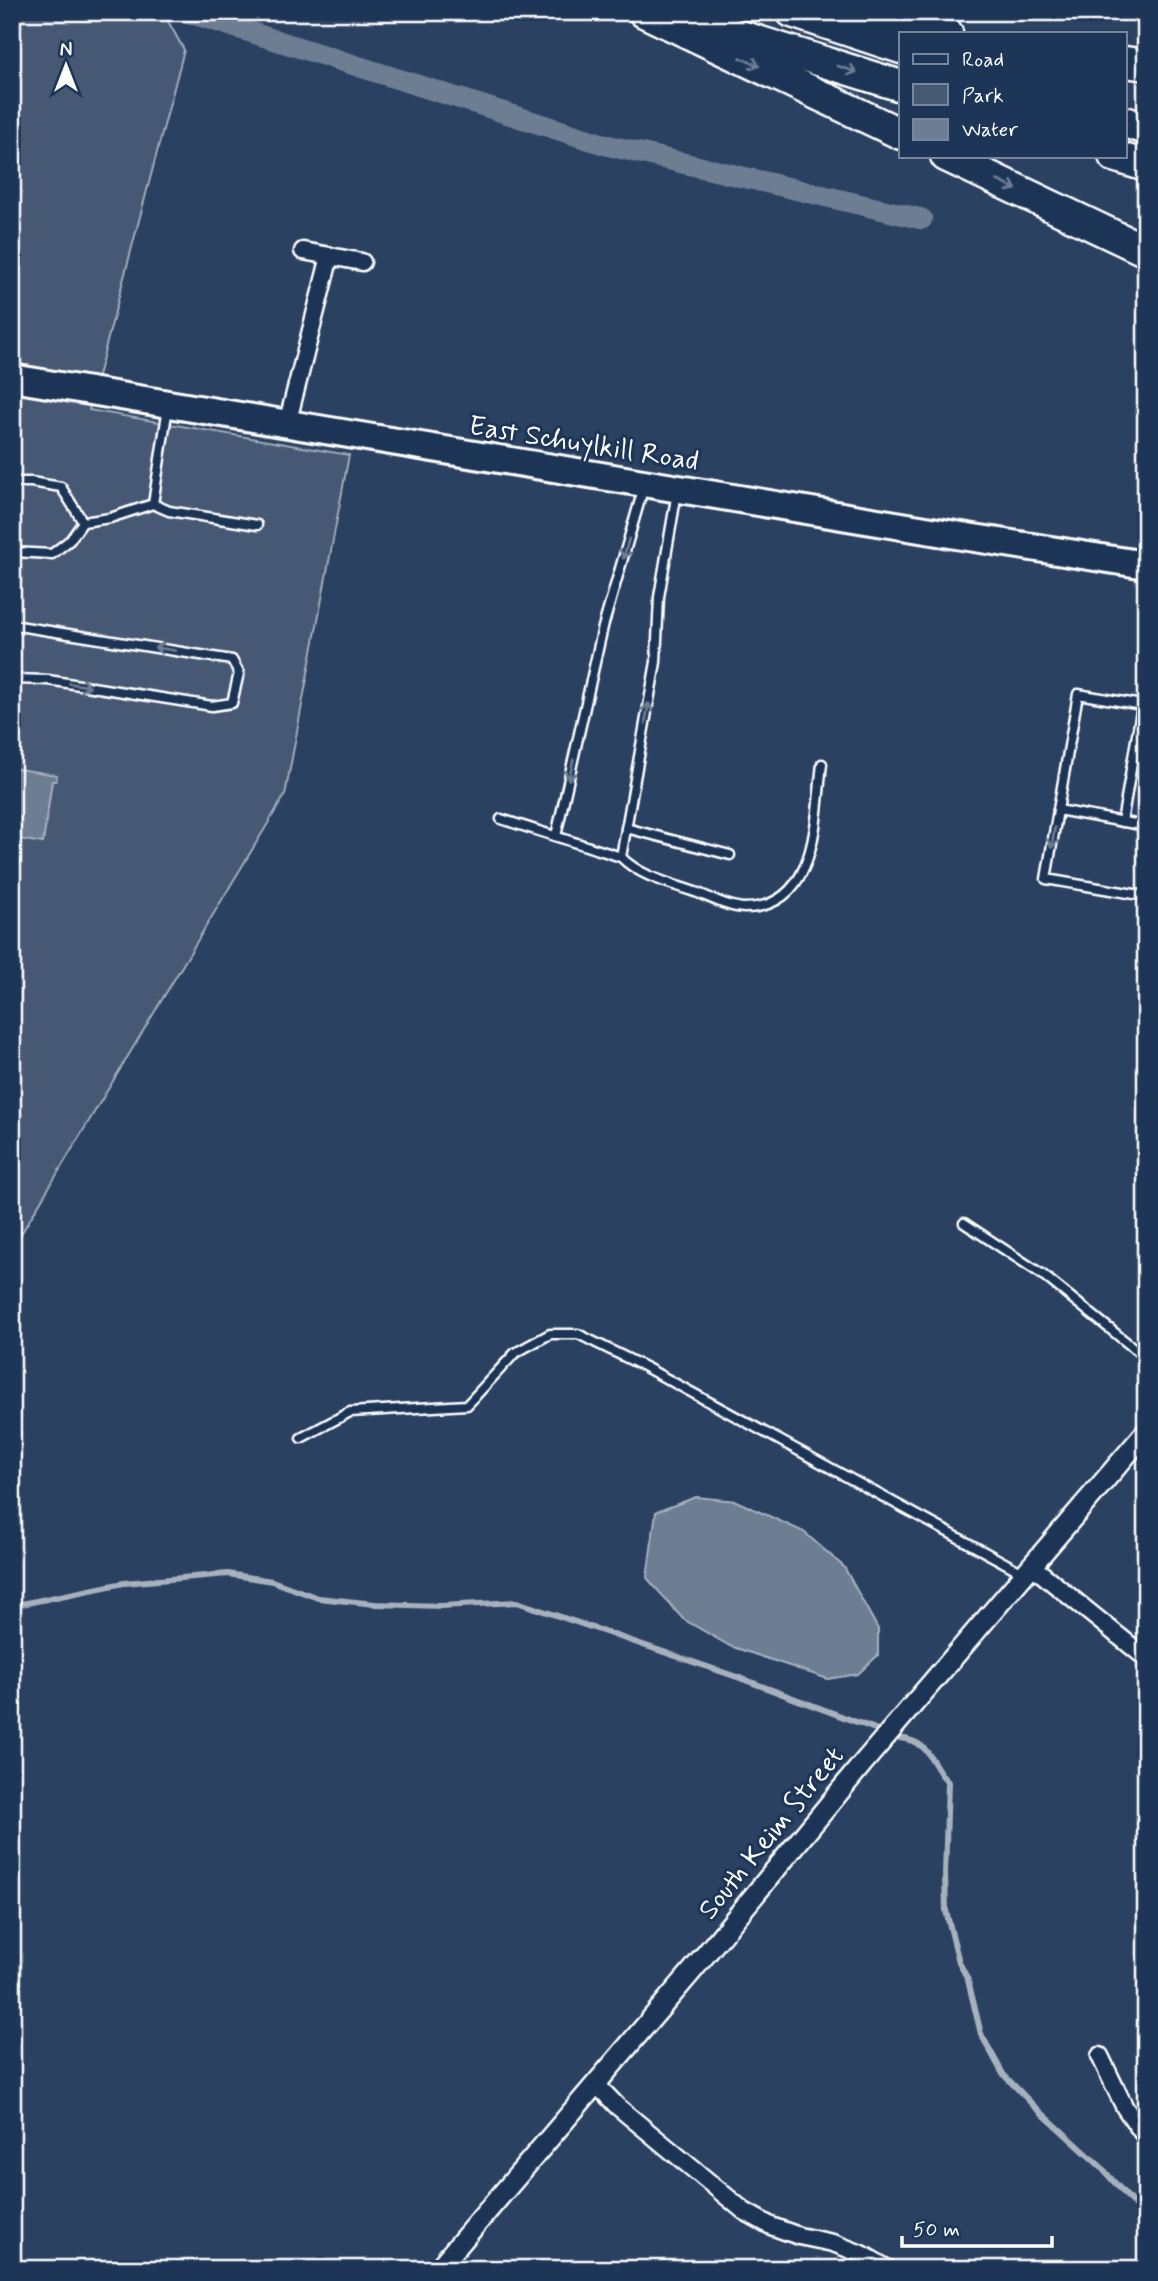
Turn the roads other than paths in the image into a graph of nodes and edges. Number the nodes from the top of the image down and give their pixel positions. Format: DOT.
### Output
graph roads {
  1 [pos="644,12"];
  2 [pos="665,12"];
  3 [pos="792,12"];
  4 [pos="858,12"];
  5 [pos="941,32"];
  6 [pos="899,47"];
  7 [pos="1126,62"];
  8 [pos="1146,65"];
  9 [pos="899,85"];
  10 [pos="1126,122"];
  11 [pos="1146,129"];
  12 [pos="899,133"];
  13 [pos="950,158"];
  14 [pos="1120,158"];
  15 [pos="1146,166"];
  16 [pos="303,251"];
  17 [pos="1146,251"];
  18 [pos="330,256"];
  19 [pos="362,262"];
  20 [pos="12,378"];
  21 [pos="168,404"];
  22 [pos="288,424"];
  23 [pos="12,482"];
  24 [pos="645,484"];
  25 [pos="678,489"];
  26 [pos="153,504"];
  27 [pos="83,522"];
  28 [pos="257,525"];
  29 [pos="12,552"];
  30 [pos="1146,565"];
  31 [pos="12,625"];
  32 [pos="12,679"];
  33 [pos="822,764"];
  34 [pos="1058,810"];
  35 [pos="501,819"];
  36 [pos="1122,822"];
  37 [pos="1146,826"];
  38 [pos="626,828"];
  39 [pos="556,836"];
  40 [pos="730,855"];
  41 [pos="621,857"];
  42 [pos="1146,896"];
  43 [pos="964,1223"];
  44 [pos="1146,1358"];
  45 [pos="1146,1433"];
  46 [pos="301,1438"];
  47 [pos="1028,1570"];
  48 [pos="1146,1658"];
  49 [pos="1101,2056"];
  50 [pos="596,2084"];
  51 [pos="1146,2138"];
  52 [pos="438,2269"];
  53 [pos="888,2269"];
  1 -- 12 [label="highway, one-way"];
  2 -- 9 [label="highway, one-way"];
  3 -- 6 [label="highway"];
  4 -- 5 [label="highway"];
  7 -- 8 [label="highway"];
  10 -- 11 [label="highway"];
  13 -- 17 [label="highway, one-way"];
  14 -- 15 [label="highway"];
  16 -- 18 [label="street"];
  18 -- 19 [label="street"];
  18 -- 22 [label="street"];
  20 -- 21 [label="main road, East Schuylkill Road"];
  21 -- 22 [label="main road, East Schuylkill Road"];
  21 -- 26 [label="lane"];
  22 -- 24 [label="main road, East Schuylkill Road"];
  23 -- 27 [label="lane"];
  24 -- 25 [label="main road, East Schuylkill Road"];
  24 -- 39 [label="lane, one-way"];
  25 -- 30 [label="main road, East Schuylkill Road"];
  38 -- 25 [label="lane, one-way"];
  26 -- 27 [label="lane"];
  26 -- 28 [label="lane"];
  27 -- 29 [label="lane"];
  32 -- 31 [label="lane, one-way"];
  33 -- 41 [label="lane"];
  34 -- 36 [label="lane"];
  34 -- 36 [label="lane"];
  34 -- 42 [label="lane, one-way"];
  35 -- 39 [label="lane"];
  36 -- 37 [label="lane"];
  38 -- 40 [label="lane"];
  38 -- 41 [label="lane"];
  39 -- 41 [label="lane"];
  43 -- 44 [label="lane"];
  45 -- 47 [label="street, South Keim Street"];
  46 -- 47 [label="lane"];
  47 -- 48 [label="street"];
  47 -- 50 [label="street, South Keim Street"];
  49 -- 51 [label="street"];
  50 -- 52 [label="street, South Keim Street"];
  50 -- 53 [label="street"];
}
